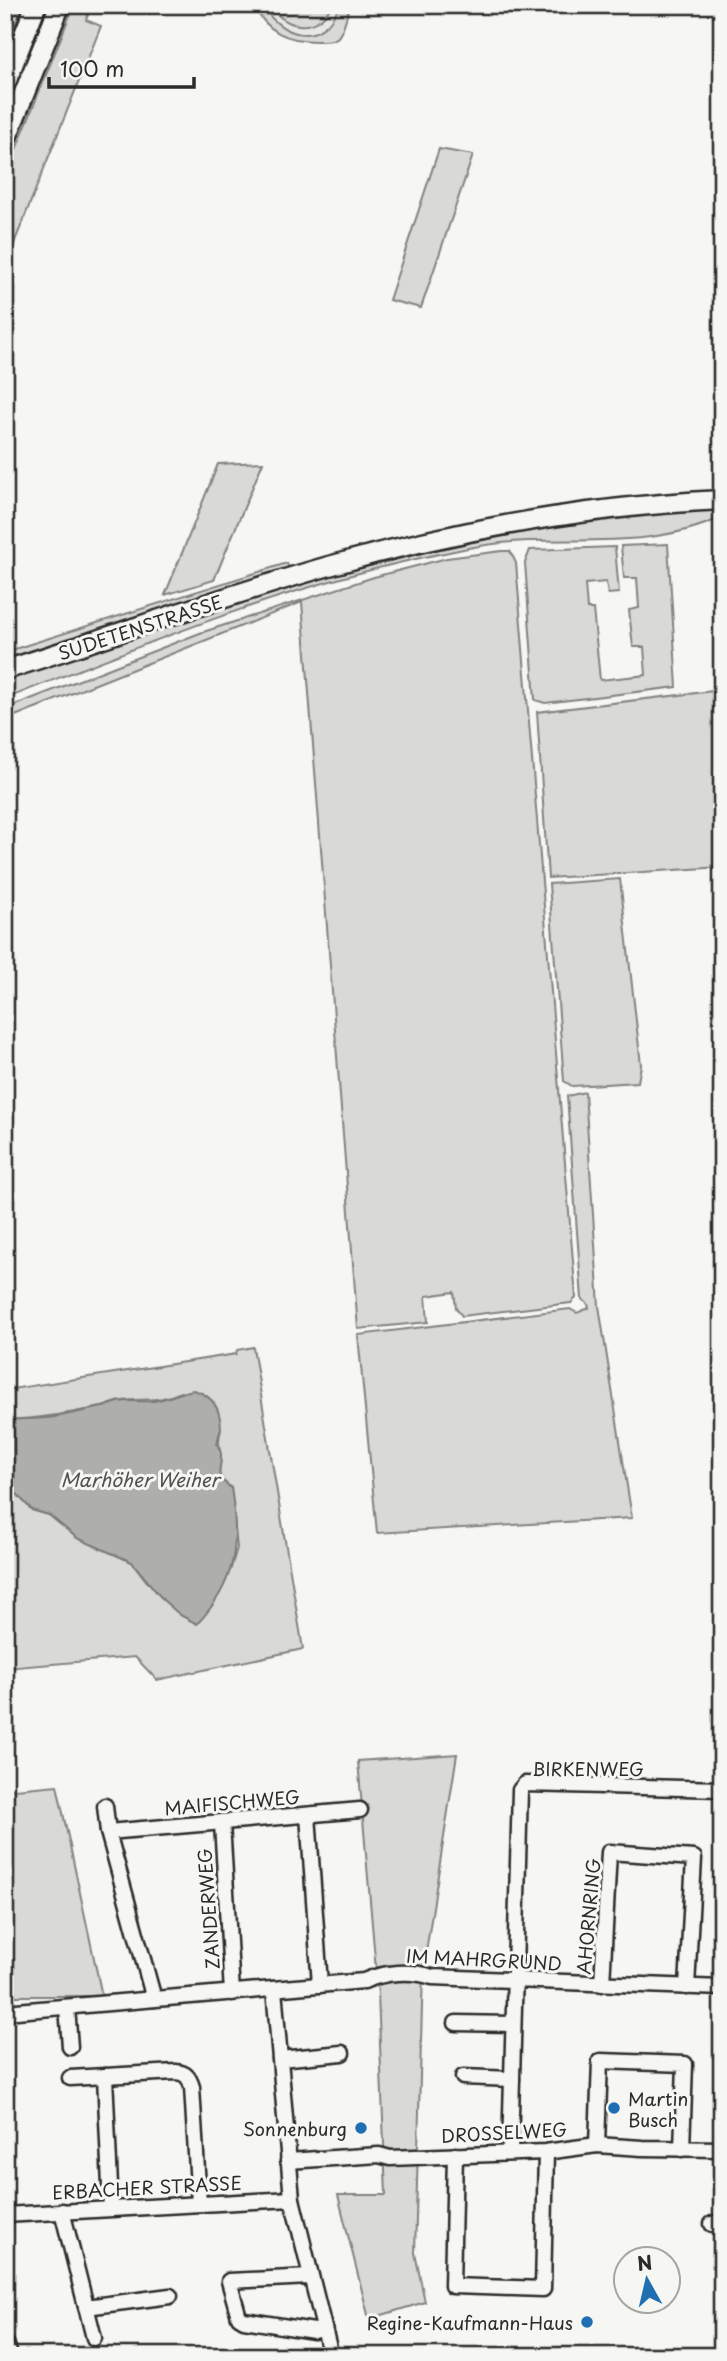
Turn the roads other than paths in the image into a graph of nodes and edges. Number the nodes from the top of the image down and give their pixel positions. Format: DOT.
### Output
graph roads {
  1 [pos="36,5"];
  2 [pos="60,5"];
  3 [pos="5,84"];
  4 [pos="5,141"];
  5 [pos="722,500"];
  6 [pos="5,670"];
  7 [pos="722,1789"];
  8 [pos="105,1806"];
  9 [pos="360,1810"];
  10 [pos="307,1815"];
  11 [pos="222,1823"];
  12 [pos="108,1832"];
  13 [pos="514,1980"];
  14 [pos="602,1984"];
  15 [pos="320,1985"];
  16 [pos="687,1987"];
  17 [pos="722,1988"];
  18 [pos="274,1989"];
  19 [pos="232,1993"];
  20 [pos="153,1999"];
  21 [pos="67,2007"];
  22 [pos="5,2012"];
  23 [pos="456,2023"];
  24 [pos="513,2024"];
  25 [pos="70,2047"];
  26 [pos="342,2053"];
  27 [pos="279,2059"];
  28 [pos="105,2076"];
  29 [pos="463,2077"];
  30 [pos="70,2078"];
  31 [pos="512,2079"];
  32 [pos="597,2145"];
  33 [pos="682,2149"];
  34 [pos="722,2149"];
  35 [pos="510,2151"];
  36 [pos="546,2152"];
  37 [pos="455,2155"];
  38 [pos="288,2161"];
  39 [pos="292,2199"];
  40 [pos="199,2204"];
  41 [pos="111,2208"];
  42 [pos="62,2211"];
  43 [pos="5,2215"];
  44 [pos="310,2277"];
  45 [pos="170,2296"];
  46 [pos="86,2307"];
  47 [pos="324,2329"];
  48 [pos="94,2338"];
  49 [pos="5,2346"];
  50 [pos="8,2356"];
  51 [pos="331,2356"];
  1 -- 3 [label="highway"];
  2 -- 4 [label="highway"];
  5 -- 6 [label="main road, SUDETENSTRASSE"];
  7 -- 13 [label="street, BIRKENWEG"];
  8 -- 12 [label="street"];
  9 -- 10 [label="street, MAIFISCHWEG"];
  10 -- 11 [label="street, MAIFISCHWEG"];
  10 -- 15 [label="street"];
  11 -- 12 [label="street, MAIFISCHWEG"];
  11 -- 19 [label="street, ZANDERWEG"];
  12 -- 20 [label="street"];
  13 -- 14 [label="street, IM MAHRGRUND"];
  13 -- 15 [label="street, IM MAHRGRUND"];
  13 -- 24 [label="street"];
  14 -- 16 [label="street, IM MAHRGRUND"];
  14 -- 16 [label="street, AHORNRING"];
  15 -- 18 [label="street, IM MAHRGRUND"];
  16 -- 17 [label="street, IM MAHRGRUND"];
  18 -- 19 [label="street, IM MAHRGRUND"];
  18 -- 27 [label="street"];
  19 -- 20 [label="street, IM MAHRGRUND"];
  20 -- 21 [label="street, IM MAHRGRUND"];
  21 -- 22 [label="street, IM MAHRGRUND"];
  21 -- 25 [label="street"];
  23 -- 24 [label="street"];
  24 -- 31 [label="street"];
  26 -- 27 [label="street"];
  27 -- 38 [label="street"];
  28 -- 30 [label="street"];
  28 -- 40 [label="street"];
  28 -- 41 [label="street"];
  29 -- 31 [label="street"];
  31 -- 35 [label="street"];
  32 -- 33 [label="street, DROSSELWEG"];
  32 -- 33 [label="street"];
  32 -- 36 [label="street, DROSSELWEG"];
  33 -- 34 [label="street, DROSSELWEG"];
  35 -- 36 [label="street, DROSSELWEG"];
  35 -- 37 [label="street, DROSSELWEG"];
  36 -- 37 [label="street"];
  37 -- 38 [label="street, DROSSELWEG"];
  38 -- 39 [label="street"];
  39 -- 40 [label="street, ERBACHER STRASSE"];
  39 -- 44 [label="street"];
  40 -- 41 [label="street, ERBACHER STRASSE"];
  41 -- 42 [label="street, ERBACHER STRASSE"];
  42 -- 43 [label="street, ERBACHER STRASSE"];
  42 -- 46 [label="street"];
  44 -- 47 [label="street"];
  44 -- 47 [label="street"];
  45 -- 46 [label="street"];
  46 -- 48 [label="street"];
  47 -- 51 [label="street"];
  49 -- 50 [label="main road"];
}
